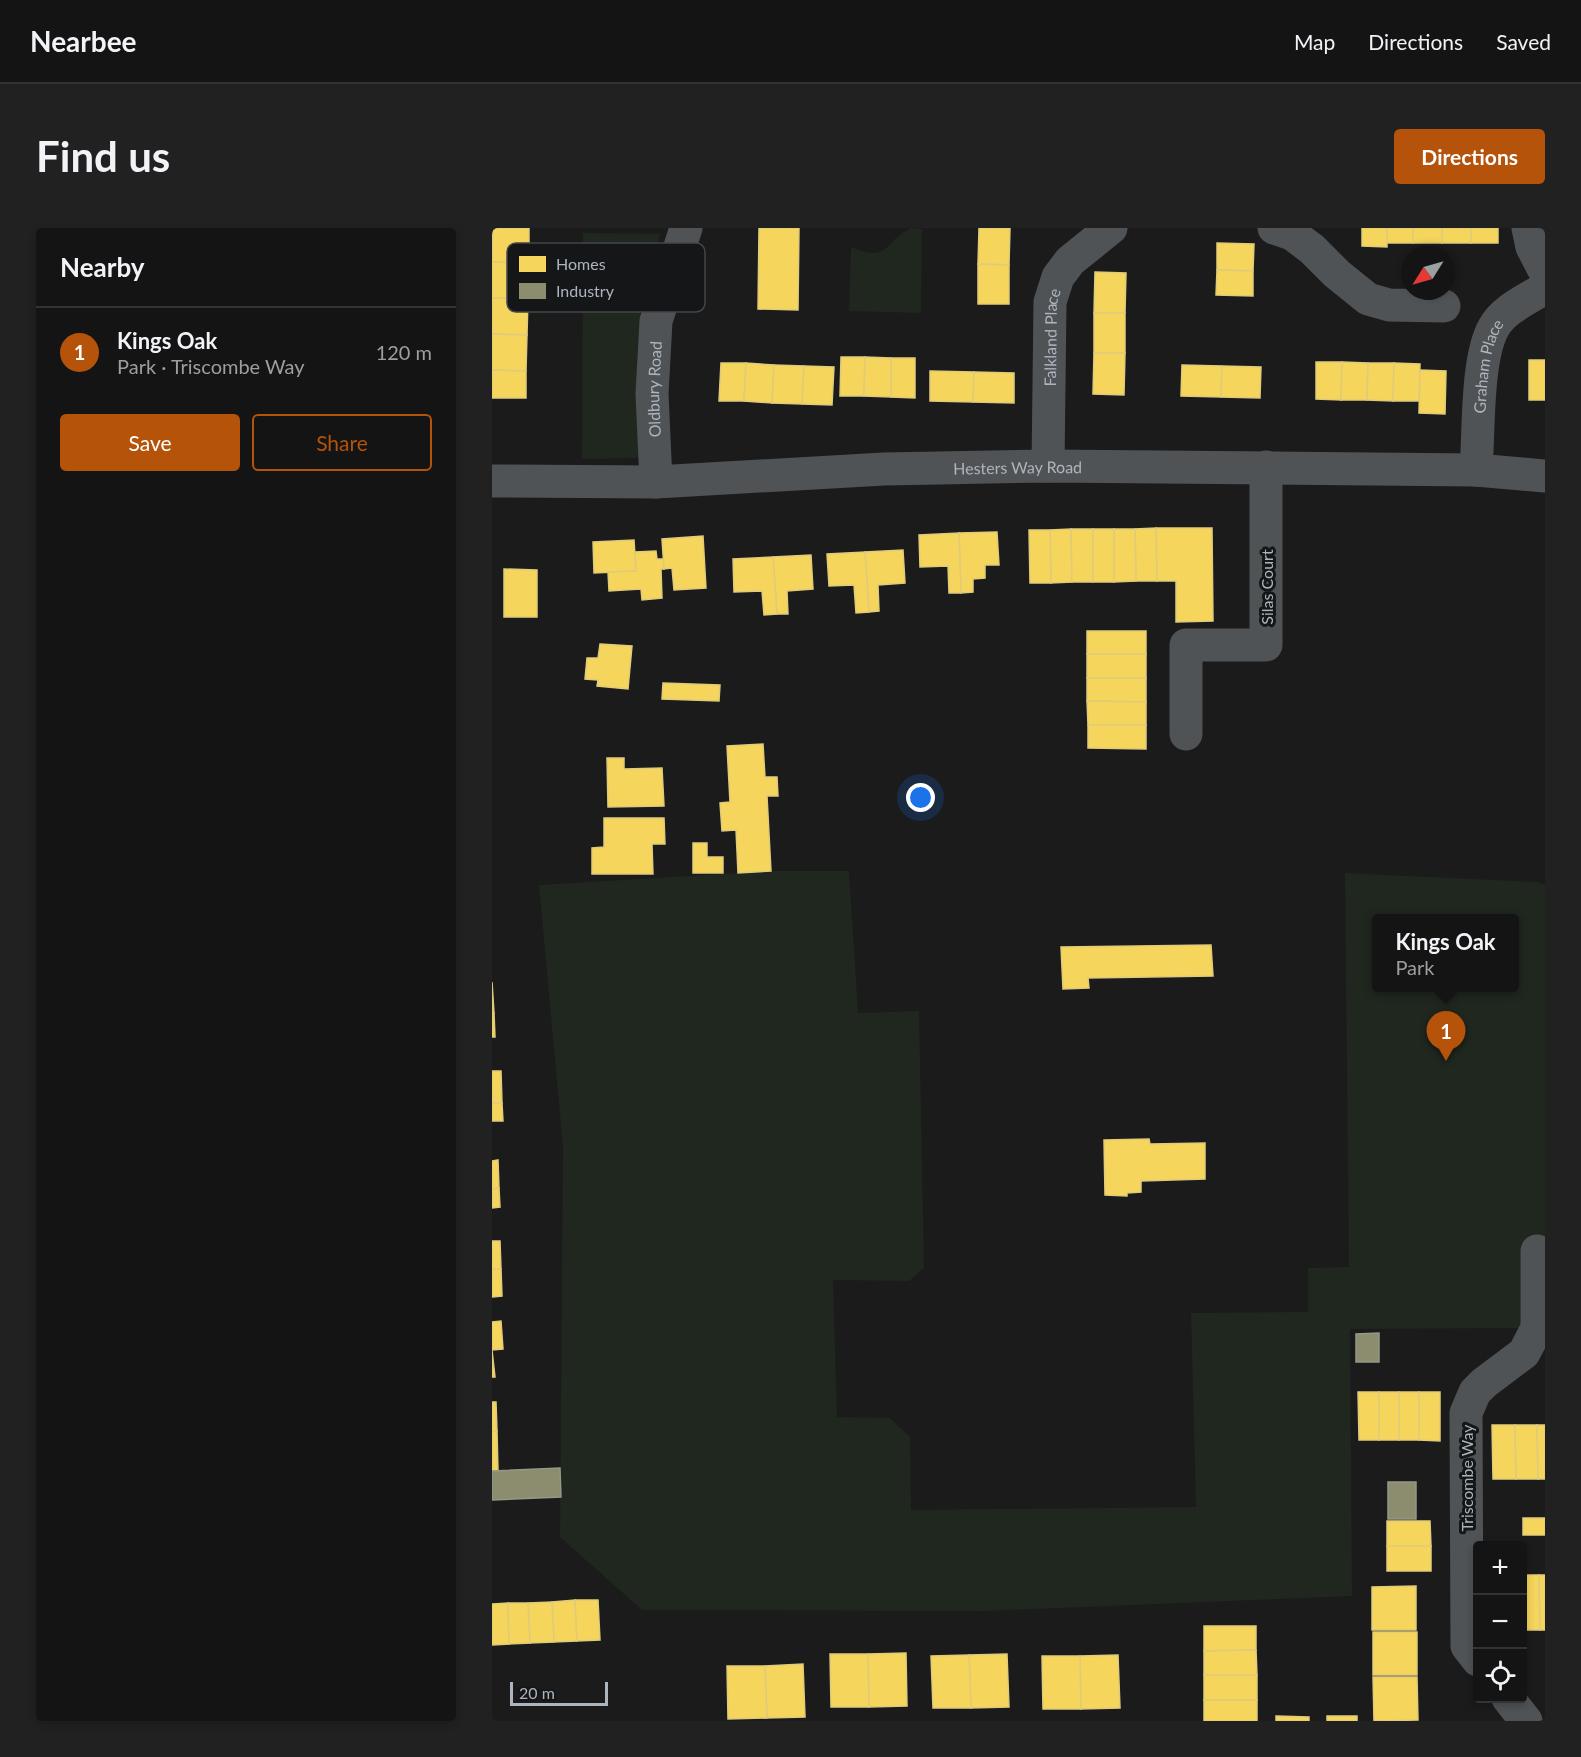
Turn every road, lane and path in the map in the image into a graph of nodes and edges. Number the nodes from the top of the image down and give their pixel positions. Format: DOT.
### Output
graph roads {
  1 [pos="686,228"];
  2 [pos="1274,228"];
  3 [pos="1528,228"];
  4 [pos="1108,229"];
  5 [pos="681,243"];
  6 [pos="1545,272"];
  7 [pos="1545,288"];
  8 [pos="1444,306"];
  9 [pos="659,312"];
  10 [pos="1048,466"];
  11 [pos="1266,467"];
  12 [pos="1476,470"];
  13 [pos="1545,476"];
  14 [pos="492,481"];
  15 [pos="656,482"];
  16 [pos="1186,735"];
  17 [pos="1537,1251"];
  18 [pos="1537,1350"];
  19 [pos="1473,1654"];
  20 [pos="1512,1703"];
  21 [pos="1526,1721"];
  1 -- 5 [label="street, Oldbury Road"];
  2 -- 8 [label="street"];
  3 -- 6 [label="street"];
  4 -- 10 [label="street, Falkland Place"];
  7 -- 12 [label="street, Graham Place"];
  9 -- 15 [label="street, Oldbury Road"];
  10 -- 11 [label="street, Hesters Way Road"];
  10 -- 15 [label="street, Hesters Way Road"];
  11 -- 12 [label="street, Hesters Way Road"];
  11 -- 16 [label="street, Silas Court"];
  12 -- 13 [label="street, Hesters Way Road"];
  14 -- 15 [label="street, Hesters Way Road"];
  17 -- 18 [label="street, Triscombe Way"];
  18 -- 19 [label="street, Triscombe Way"];
  20 -- 21 [label="street"];
}
